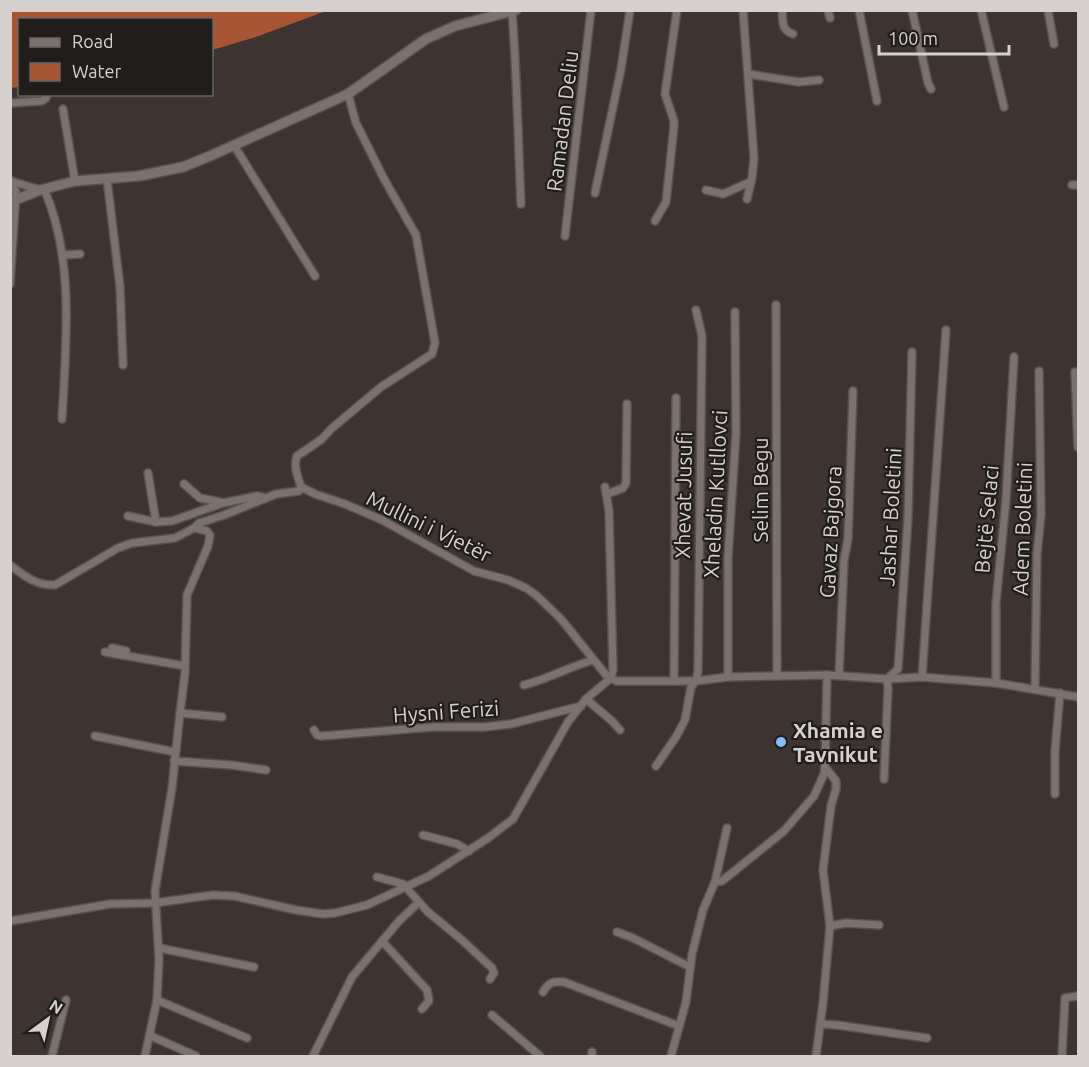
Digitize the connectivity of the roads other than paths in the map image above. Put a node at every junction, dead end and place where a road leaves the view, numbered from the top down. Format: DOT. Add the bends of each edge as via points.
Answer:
graph roads {
  1 [pos="591,10"];
  2 [pos="630,10"];
  3 [pos="677,10"];
  4 [pos="743,10"];
  5 [pos="783,10"];
  6 [pos="859,10"];
  7 [pos="912,10"];
  8 [pos="981,10"];
  9 [pos="1048,10"];
  10 [pos="514,11"];
  11 [pos="793,34"];
  12 [pos="1054,44"];
  13 [pos="748,74"];
  14 [pos="819,80"];
  15 [pos="931,89"];
  16 [pos="348,94"];
  17 [pos="47,96"];
  18 [pos="877,101"];
  19 [pos="10,103"];
  20 [pos="1004,107"];
  21 [pos="63,109"];
  22 [pos="235,147"];
  23 [pos="107,179"];
  24 [pos="10,180"];
  25 [pos="75,181"];
  26 [pos="750,182"];
  27 [pos="42,189"];
  28 [pos="706,190"];
  29 [pos="595,193"];
  30 [pos="747,199"];
  31 [pos="13,201"];
  32 [pos="521,204"];
  33 [pos="655,221"];
  34 [pos="565,236"];
  35 [pos="80,254"];
  36 [pos="62,255"];
  37 [pos="315,276"];
  38 [pos="10,284"];
  39 [pos="776,305"];
  40 [pos="696,310"];
  41 [pos="735,312"];
  42 [pos="946,330"];
  43 [pos="912,352"];
  44 [pos="1014,357"];
  45 [pos="123,364"];
  46 [pos="1039,371"];
  47 [pos="1075,372"];
  48 [pos="853,391"];
  49 [pos="676,398"];
  50 [pos="627,404"];
  51 [pos="62,419"];
  52 [pos="1078,447"];
  53 [pos="148,473"];
  54 [pos="184,483"];
  55 [pos="301,487"];
  56 [pos="266,498"];
  57 [pos="223,503"];
  58 [pos="128,516"];
  59 [pos="156,522"];
  60 [pos="194,528"];
  61 [pos="10,565"];
  62 [pos="108,650"];
  63 [pos="593,660"];
  64 [pos="185,663"];
  65 [pos="827,675"];
  66 [pos="839,675"];
  67 [pos="777,676"];
  68 [pos="728,677"];
  69 [pos="922,677"];
  70 [pos="611,678"];
  71 [pos="887,679"];
  72 [pos="674,681"];
  73 [pos="696,681"];
  74 [pos="996,683"];
  75 [pos="524,685"];
  76 [pos="1035,689"];
  77 [pos="1060,693"];
  78 [pos="1078,697"];
  79 [pos="586,699"];
  80 [pos="581,706"];
  81 [pos="180,713"];
  82 [pos="222,717"];
  83 [pos="314,730"];
  84 [pos="620,730"];
  85 [pos="95,736"];
  86 [pos="175,752"];
  87 [pos="174,761"];
  88 [pos="656,766"];
  89 [pos="825,767"];
  90 [pos="266,770"];
  91 [pos="884,780"];
  92 [pos="1055,794"];
  93 [pos="727,828"];
  94 [pos="423,835"];
  95 [pos="469,851"];
  96 [pos="377,877"];
  97 [pos="715,882"];
  98 [pos="406,888"];
  99 [pos="154,903"];
  100 [pos="418,903"];
  101 [pos="10,921"];
  102 [pos="879,925"];
  103 [pos="830,926"];
  104 [pos="617,932"];
  105 [pos="382,941"];
  106 [pos="159,948"];
  107 [pos="254,967"];
  108 [pos="690,967"];
  109 [pos="490,979"];
  110 [pos="543,992"];
  111 [pos="1078,996"];
  112 [pos="66,1000"];
  113 [pos="157,1000"];
  114 [pos="422,1009"];
  115 [pos="492,1015"];
  116 [pos="820,1024"];
  117 [pos="680,1026"];
  118 [pos="151,1036"];
  119 [pos="247,1038"];
  120 [pos="927,1038"];
  121 [pos="52,1056"];
  122 [pos="145,1056"];
  123 [pos="196,1056"];
  124 [pos="313,1056"];
  125 [pos="540,1056"];
  126 [pos="671,1056"];
  127 [pos="816,1056"];
  128 [pos="1062,1056"];
  1 -- 34 [label="street, Ramadan Deliu"];
  2 -- 29 [label="street"];
  3 -- 33 [label="street" via="665,94 674,126 666,202"];
  4 -- 13 [label="street"];
  5 -- 11 [label="street" via="783,27"];
  6 -- 18 [label="street"];
  7 -- 15 [label="street"];
  8 -- 20 [label="street"];
  9 -- 12 [label="street"];
  10 -- 16 [label="street" via="455,26 426,39"];
  10 -- 32 [label="street"];
  13 -- 14 [label="street" via="799,82"];
  13 -- 26 [label="street" via="754,158"];
  16 -- 22 [label="street"];
  16 -- 55 [label="street" via="356,123 416,235 435,349 427,359 381,387 297,456"];
  17 -- 19 [label="street" via="42,100"];
  21 -- 25 [label="street"];
  22 -- 23 [label="street" via="175,169"];
  22 -- 37 [label="street"];
  23 -- 25 [label="street"];
  23 -- 45 [label="street" via="120,287"];
  24 -- 27 [label="street"];
  24 -- 31 [label="street" via="16,189"];
  25 -- 27 [label="street"];
  26 -- 28 [label="street" via="723,194"];
  26 -- 30 [label="street"];
  27 -- 31 [label="street"];
  27 -- 36 [label="street" via="56,219"];
  31 -- 38 [label="street"];
  35 -- 36 [label="street"];
  36 -- 51 [label="street" via="66,349"];
  39 -- 67 [label="street, Selim Begu"];
  40 -- 73 [label="street, Xhevat Jusufi" via="702,336"];
  41 -- 68 [label="street, Xheladin Kutllovci" via="736,433 728,558"];
  42 -- 69 [label="street"];
  43 -- 71 [label="street, Jashar Boletini" via="908,518 898,669"];
  44 -- 74 [label="street, Bejtë Selaci" via="996,603"];
  46 -- 76 [label="street, Adem Boletini" via="1041,515"];
  47 -- 52 [label="street"];
  48 -- 66 [label="street, Gavaz Bajgora"];
  49 -- 72 [label="street"];
  50 -- 70 [label="street" via="626,483 623,488 606,490"];
  53 -- 59 [label="street"];
  54 -- 57 [label="street" via="200,498"];
  55 -- 56 [label="street" via="300,491"];
  55 -- 63 [label="street, Mullini i Vjetër" via="382,520 474,571 526,588 561,619"];
  56 -- 57 [label="street" via="257,496"];
  56 -- 60 [label="street"];
  57 -- 59 [label="street" via="180,519"];
  58 -- 59 [label="street"];
  60 -- 61 [label="street" via="175,538 118,548 55,585 35,582"];
  60 -- 64 [label="street" via="207,531 209,539 187,595"];
  62 -- 64 [label="street"];
  63 -- 70 [label="street, Mullini i Vjetër"];
  63 -- 75 [label="street"];
  64 -- 81 [label="street"];
  65 -- 66 [label="street"];
  65 -- 67 [label="street"];
  65 -- 89 [label="street"];
  66 -- 71 [label="street"];
  67 -- 68 [label="street"];
  68 -- 73 [label="street"];
  69 -- 71 [label="street"];
  69 -- 74 [label="street"];
  70 -- 72 [label="street" via="625,682"];
  70 -- 79 [label="street"];
  71 -- 91 [label="street"];
  72 -- 73 [label="street"];
  73 -- 88 [label="street, Xhevat Jusufi" via="691,687 685,720"];
  74 -- 76 [label="street"];
  76 -- 77 [label="street"];
  77 -- 78 [label="street"];
  77 -- 92 [label="street"];
  79 -- 80 [label="street"];
  79 -- 84 [label="street"];
  80 -- 83 [label="street, Hysni Ferizi" via="484,727 321,735"];
  80 -- 95 [label="street" via="513,819"];
  81 -- 82 [label="street"];
  81 -- 86 [label="street"];
  85 -- 86 [label="street"];
  86 -- 87 [label="street"];
  87 -- 90 [label="street"];
  87 -- 99 [label="street"];
  89 -- 97 [label="street" via="814,796 784,831 739,869"];
  89 -- 103 [label="street" via="836,781 823,870"];
  93 -- 97 [label="street"];
  94 -- 95 [label="street"];
  95 -- 98 [label="street"];
  96 -- 98 [label="street" via="400,882"];
  97 -- 108 [label="street" via="703,910"];
  98 -- 99 [label="street" via="367,905 322,914 227,895"];
  98 -- 100 [label="street"];
  99 -- 101 [label="street" via="111,904"];
  99 -- 106 [label="street"];
  100 -- 105 [label="street"];
  100 -- 109 [label="street" via="492,968 494,974"];
  102 -- 103 [label="street"];
  103 -- 116 [label="street"];
  104 -- 108 [label="street"];
  105 -- 114 [label="street" via="427,990 429,1001"];
  105 -- 124 [label="street" via="352,977"];
  106 -- 107 [label="street"];
  106 -- 113 [label="street"];
  108 -- 117 [label="street"];
  110 -- 117 [label="street" via="548,984 564,982"];
  111 -- 128 [label="street" via="1065,998"];
  112 -- 121 [label="street"];
  113 -- 118 [label="street"];
  113 -- 119 [label="street"];
  115 -- 125 [label="street"];
  116 -- 120 [label="street"];
  116 -- 127 [label="street"];
  117 -- 126 [label="street"];
  118 -- 122 [label="street"];
  118 -- 123 [label="street"];
}
